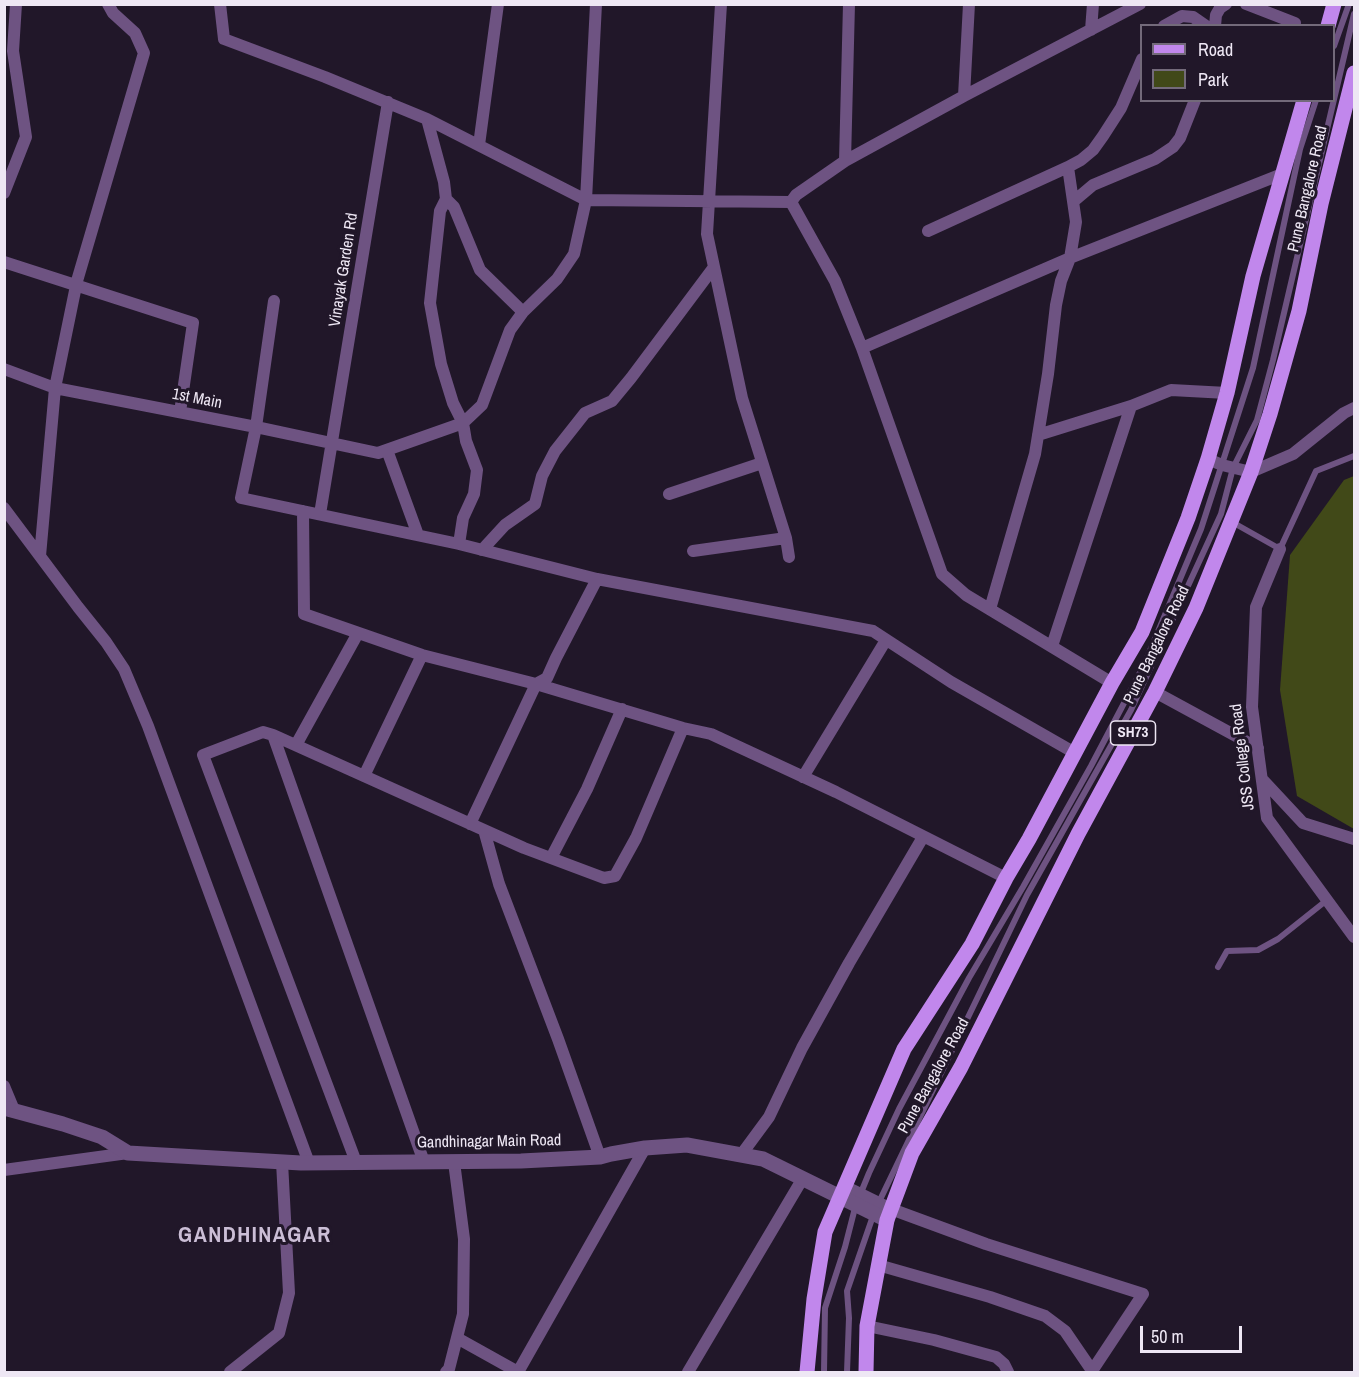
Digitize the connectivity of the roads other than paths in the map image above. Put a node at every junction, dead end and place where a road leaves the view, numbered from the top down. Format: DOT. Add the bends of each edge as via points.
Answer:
graph roads {
  1 [pos="16,4"];
  2 [pos="108,4"];
  3 [pos="220,4"];
  4 [pos="498,4"];
  5 [pos="596,4"];
  6 [pos="721,4"];
  7 [pos="849,4"];
  8 [pos="969,4"];
  9 [pos="1093,4"];
  10 [pos="1140,4"];
  11 [pos="1226,4"];
  12 [pos="1246,4"];
  13 [pos="1335,4"];
  14 [pos="1348,4"];
  15 [pos="1354,14"];
  16 [pos="1295,23"];
  17 [pos="1168,24"];
  18 [pos="1203,24"];
  19 [pos="1215,24"];
  20 [pos="1329,24"];
  21 [pos="1091,30"];
  22 [pos="1335,43"];
  23 [pos="1140,63"];
  24 [pos="1354,73"];
  25 [pos="964,96"];
  26 [pos="1335,96"];
  27 [pos="388,102"];
  28 [pos="1194,102"];
  29 [pos="1303,102"];
  30 [pos="1315,102"];
  31 [pos="1334,102"];
  32 [pos="427,119"];
  33 [pos="479,145"];
  34 [pos="845,162"];
  35 [pos="1068,167"];
  36 [pos="1282,174"];
  37 [pos="4,193"];
  38 [pos="447,199"];
  39 [pos="586,200"];
  40 [pos="709,201"];
  41 [pos="1074,201"];
  42 [pos="791,202"];
  43 [pos="928,231"];
  44 [pos="1070,258"];
  45 [pos="4,262"];
  46 [pos="714,267"];
  47 [pos="76,285"];
  48 [pos="274,301"];
  49 [pos="523,312"];
  50 [pos="862,348"];
  51 [pos="4,369"];
  52 [pos="55,388"];
  53 [pos="1227,393"];
  54 [pos="1131,406"];
  55 [pos="1354,408"];
  56 [pos="180,412"];
  57 [pos="463,423"];
  58 [pos="256,427"];
  59 [pos="1038,435"];
  60 [pos="333,443"];
  61 [pos="387,450"];
  62 [pos="1354,456"];
  63 [pos="762,463"];
  64 [pos="1221,464"];
  65 [pos="1251,472"];
  66 [pos="669,494"];
  67 [pos="4,508"];
  68 [pos="303,511"];
  69 [pos="320,514"];
  70 [pos="1232,522"];
  71 [pos="418,535"];
  72 [pos="786,538"];
  73 [pos="459,544"];
  74 [pos="1280,549"];
  75 [pos="482,550"];
  76 [pos="693,551"];
  77 [pos="40,556"];
  78 [pos="789,557"];
  79 [pos="597,579"];
  80 [pos="990,609"];
  81 [pos="358,633"];
  82 [pos="886,640"];
  83 [pos="1052,646"];
  84 [pos="422,655"];
  85 [pos="1112,683"];
  86 [pos="536,684"];
  87 [pos="1155,692"];
  88 [pos="622,709"];
  89 [pos="683,728"];
  90 [pos="273,735"];
  91 [pos="296,745"];
  92 [pos="1258,747"];
  93 [pos="1075,753"];
  94 [pos="364,776"];
  95 [pos="803,777"];
  96 [pos="1262,779"];
  97 [pos="470,824"];
  98 [pos="484,830"];
  99 [pos="923,837"];
  100 [pos="1354,839"];
  101 [pos="551,858"];
  102 [pos="1006,878"];
  103 [pos="1327,899"];
  104 [pos="1354,937"];
  105 [pos="1218,966"];
  106 [pos="4,1086"];
  107 [pos="9,1109"];
  108 [pos="645,1148"];
  109 [pos="128,1153"];
  110 [pos="741,1155"];
  111 [pos="600,1157"];
  112 [pos="282,1162"];
  113 [pos="309,1162"];
  114 [pos="356,1162"];
  115 [pos="424,1162"];
  116 [pos="454,1162"];
  117 [pos="4,1170"];
  118 [pos="803,1178"];
  119 [pos="842,1191"];
  120 [pos="858,1199"];
  121 [pos="883,1211"];
  122 [pos="878,1265"];
  123 [pos="867,1326"];
  124 [pos="457,1338"];
  125 [pos="230,1372"];
  126 [pos="446,1372"];
  127 [pos="518,1372"];
  128 [pos="688,1372"];
  129 [pos="807,1372"];
  130 [pos="824,1372"];
  131 [pos="847,1372"];
  132 [pos="866,1372"];
  133 [pos="1008,1372"];
  134 [pos="1092,1372"];
  1 -- 37 [label="street" via="13,51 26,137"];
  2 -- 47 [label="street" via="135,33 144,52"];
  3 -- 27 [label="street" via="225,39"];
  4 -- 33 [label="street"];
  5 -- 39 [label="street"];
  6 -- 40 [label="street"];
  7 -- 34 [label="street"];
  8 -- 25 [label="street"];
  9 -- 21 [label="street"];
  10 -- 21 [label="street"];
  11 -- 19 [label="street" via="1216,15"];
  12 -- 16 [label="street"];
  13 -- 20 [label="main road"];
  14 -- 22 [label="lane"];
  15 -- 26 [label="lane"];
  17 -- 18 [label="street" via="1182,16"];
  21 -- 25 [label="street"];
  23 -- 35 [label="street" via="1103,136 1093,150"];
  24 -- 65 [label="main road, Pune Bangalore Road / SH73" via="1299,311"];
  25 -- 34 [label="street"];
  27 -- 32 [label="street"];
  27 -- 60 [label="street, Vinayak Garden Rd"];
  28 -- 41 [label="street" via="1173,147 1155,159 1093,185"];
  29 -- 36 [label="main road, Pune Bangalore Road / SH73"];
  30 -- 64 [label="lane" via="1300,148 1254,368"];
  31 -- 64 [label="lane" via="1257,420"];
  32 -- 33 [label="street"];
  32 -- 38 [label="street"];
  33 -- 39 [label="street"];
  34 -- 42 [label="street"];
  35 -- 41 [label="street"];
  35 -- 43 [label="street"];
  36 -- 44 [label="street"];
  36 -- 53 [label="main road, Pune Bangalore Road / SH73" via="1253,276"];
  38 -- 49 [label="street" via="480,270"];
  38 -- 57 [label="street" via="440,212 430,303 441,364"];
  39 -- 40 [label="street"];
  39 -- 49 [label="street" via="574,254 557,279"];
  40 -- 42 [label="street"];
  40 -- 46 [label="street" via="707,234"];
  41 -- 44 [label="street" via="1076,222"];
  42 -- 50 [label="street" via="835,281"];
  44 -- 50 [label="street"];
  44 -- 59 [label="street" via="1060,281"];
  45 -- 47 [label="street"];
  46 -- 63 [label="street" via="742,398"];
  46 -- 75 [label="street" via="612,401 585,413 555,451 542,476 535,504 505,525"];
  47 -- 52 [label="street"];
  47 -- 56 [label="street" via="193,323"];
  48 -- 58 [label="street"];
  49 -- 57 [label="street" via="510,330 482,405"];
  50 -- 80 [label="street" via="942,574"];
  51 -- 52 [label="street, 1st Main"];
  52 -- 56 [label="street, 1st Main"];
  52 -- 77 [label="street"];
  53 -- 54 [label="street" via="1171,390"];
  53 -- 64 [label="main road, Pune Bangalore Road / SH73"];
  54 -- 59 [label="street"];
  54 -- 83 [label="street"];
  55 -- 65 [label="street" via="1293,454"];
  56 -- 58 [label="street, 1st Main"];
  57 -- 61 [label="street"];
  57 -- 73 [label="street" via="477,470"];
  58 -- 60 [label="street, 1st Main"];
  58 -- 68 [label="street" via="241,498"];
  59 -- 80 [label="street"];
  60 -- 61 [label="street, 1st Main" via="378,453"];
  60 -- 69 [label="street, Vinayak Garden Rd"];
  61 -- 71 [label="street"];
  62 -- 74 [label="lane" via="1316,471"];
  63 -- 66 [label="street"];
  63 -- 72 [label="street"];
  64 -- 65 [label="street"];
  64 -- 85 [label="main road, Pune Bangalore Road / SH73" via="1188,518 1142,632"];
  64 -- 120 [label="lane" via="1201,529 1144,665 969,978 899,1109"];
  64 -- 121 [label="lane" via="1221,514 1131,710 1027,895"];
  65 -- 70 [label="main road, Pune Bangalore Road / SH73"];
  67 -- 77 [label="street"];
  68 -- 69 [label="street"];
  68 -- 81 [label="street" via="304,614"];
  69 -- 71 [label="street"];
  70 -- 74 [label="lane"];
  70 -- 87 [label="main road, Pune Bangalore Road / SH73"];
  71 -- 73 [label="street"];
  72 -- 76 [label="street"];
  72 -- 78 [label="street"];
  73 -- 75 [label="street"];
  74 -- 92 [label="street, JSS College Road" via="1256,607 1252,707"];
  75 -- 79 [label="street"];
  77 -- 113 [label="street" via="124,669"];
  79 -- 82 [label="street" via="873,632"];
  79 -- 86 [label="street" via="547,678"];
  80 -- 83 [label="street"];
  81 -- 84 [label="street"];
  81 -- 91 [label="street"];
  82 -- 93 [label="street"];
  82 -- 95 [label="street"];
  83 -- 85 [label="street"];
  84 -- 86 [label="street"];
  84 -- 94 [label="street"];
  85 -- 93 [label="main road, Pune Bangalore Road / SH73"];
  86 -- 88 [label="street"];
  86 -- 97 [label="street"];
  87 -- 92 [label="street"];
  87 -- 121 [label="main road, Pune Bangalore Road / SH73"];
  88 -- 89 [label="street"];
  88 -- 101 [label="street"];
  89 -- 95 [label="street" via="711,734"];
  89 -- 101 [label="street" via="636,838 615,876 604,878"];
  90 -- 91 [label="street"];
  90 -- 114 [label="street" via="263,732 203,755"];
  90 -- 115 [label="street"];
  91 -- 94 [label="street"];
  92 -- 96 [label="street, JSS College Road"];
  93 -- 102 [label="main road, Pune Bangalore Road / SH73"];
  94 -- 97 [label="street"];
  95 -- 99 [label="street"];
  96 -- 100 [label="street" via="1303,823"];
  96 -- 103 [label="street, JSS College Road" via="1267,818"];
  97 -- 98 [label="street"];
  98 -- 101 [label="street"];
  98 -- 111 [label="street" via="499,884"];
  99 -- 102 [label="street"];
  99 -- 110 [label="street" via="807,1038 769,1117"];
  102 -- 119 [label="main road, Pune Bangalore Road / SH73" via="972,944 904,1049"];
  103 -- 104 [label="street, JSS College Road"];
  103 -- 105 [label="lane" via="1278,939 1258,950 1227,951"];
  106 -- 107 [label="street"];
  107 -- 109 [label="street" via="102,1137"];
  108 -- 110 [label="street, Gandhinagar Main Road" via="687,1145"];
  108 -- 111 [label="street, Gandhinagar Main Road"];
  108 -- 127 [label="street"];
  109 -- 112 [label="street, Gandhinagar Main Road"];
  109 -- 117 [label="street"];
  110 -- 118 [label="street, Gandhinagar Main Road" via="762,1159"];
  111 -- 116 [label="street, Gandhinagar Main Road"];
  112 -- 113 [label="street, Gandhinagar Main Road"];
  112 -- 125 [label="street" via="290,1293 279,1333"];
  113 -- 114 [label="street, Gandhinagar Main Road"];
  114 -- 115 [label="street, Gandhinagar Main Road"];
  115 -- 116 [label="street, Gandhinagar Main Road"];
  116 -- 124 [label="street" via="464,1239 463,1314"];
  118 -- 119 [label="street, Gandhinagar Main Road"];
  118 -- 128 [label="street"];
  119 -- 120 [label="street, Gandhinagar Main Road"];
  119 -- 129 [label="main road, Pune Bangalore Road / SH73" via="825,1232"];
  120 -- 121 [label="street, Gandhinagar Main Road"];
  120 -- 130 [label="lane" via="825,1308"];
  121 -- 122 [label="main road, Pune Bangalore Road / SH73"];
  121 -- 131 [label="lane" via="847,1291"];
  121 -- 134 [label="street" via="1143,1294"];
  122 -- 123 [label="main road, Pune Bangalore Road / SH73"];
  122 -- 134 [label="street" via="1045,1316 1065,1331"];
  123 -- 132 [label="main road, Pune Bangalore Road / SH73"];
  123 -- 133 [label="street" via="996,1357"];
  124 -- 126 [label="street"];
  124 -- 127 [label="street"];
}
